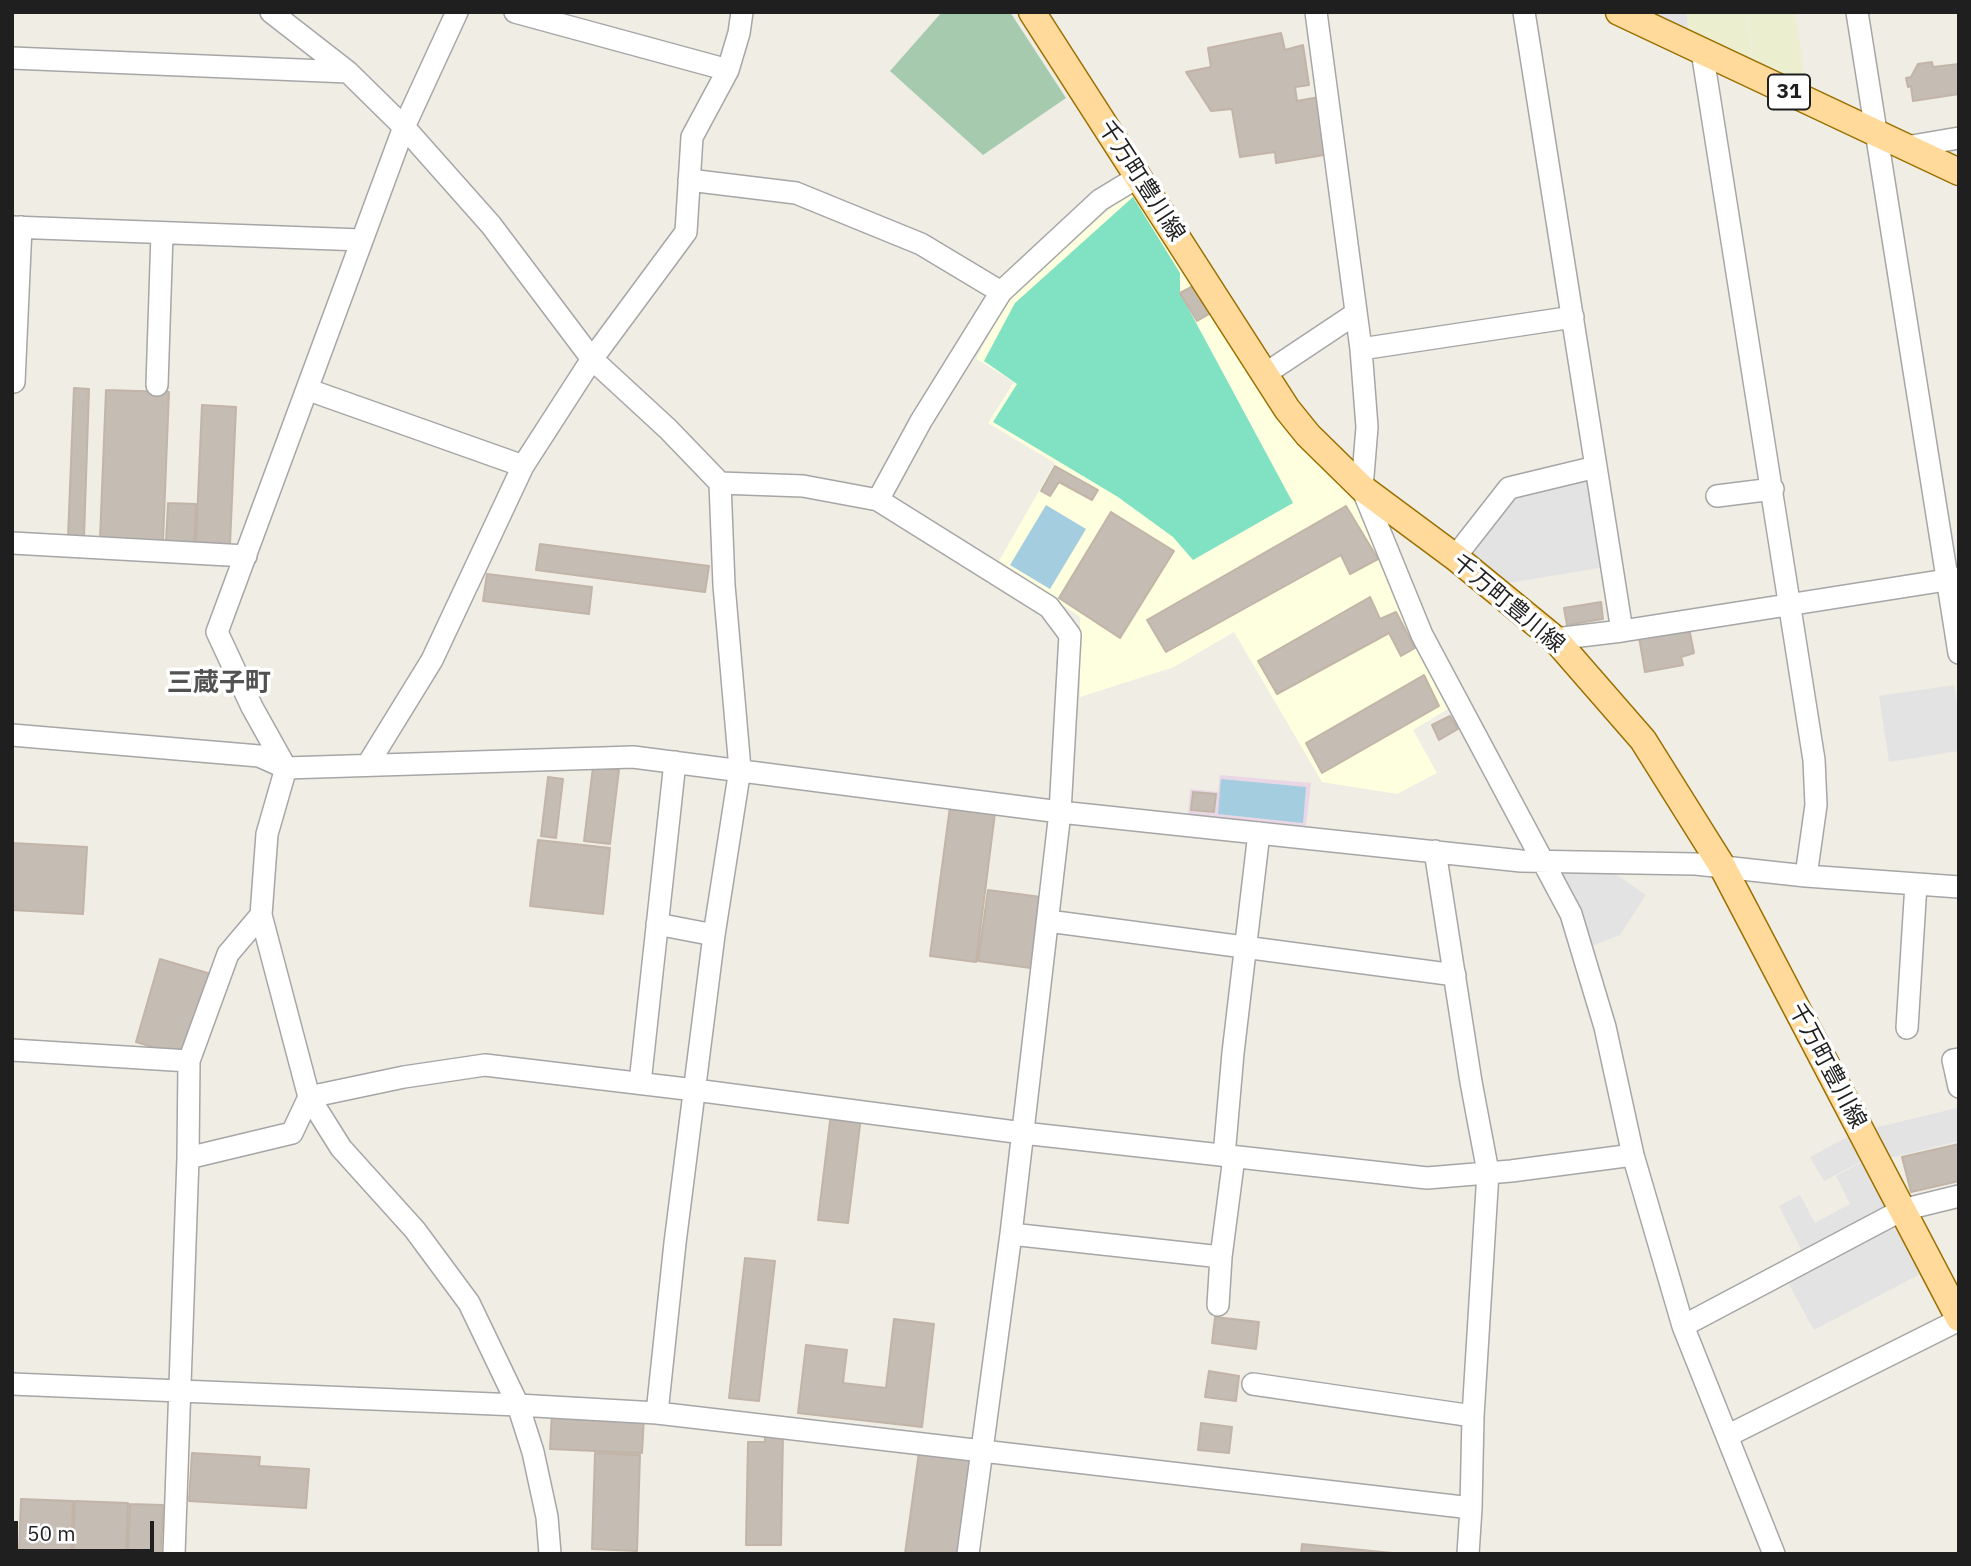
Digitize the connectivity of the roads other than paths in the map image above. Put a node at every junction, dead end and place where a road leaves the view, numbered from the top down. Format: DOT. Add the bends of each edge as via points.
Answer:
graph roads {
  1 [pos="271,12"];
  2 [pos="457,12"];
  3 [pos="516,12"];
  4 [pos="742,12"];
  5 [pos="1032,12"];
  6 [pos="1316,12"];
  7 [pos="1524,12"];
  8 [pos="1619,12"];
  9 [pos="1857,12"];
  10 [pos="1702,51"];
  11 [pos="12,58"];
  12 [pos="728,70"];
  13 [pos="348,72"];
  14 [pos="404,127"];
  15 [pos="1874,132"];
  16 [pos="1959,138"];
  17 [pos="1906,147"];
  18 [pos="1959,172"];
  19 [pos="1138,177"];
  20 [pos="689,180"];
  21 [pos="17,227"];
  22 [pos="162,234"];
  23 [pos="362,240"];
  24 [pos="1001,292"];
  25 [pos="1356,314"];
  26 [pos="1573,317"];
  27 [pos="1362,349"];
  28 [pos="592,359"];
  29 [pos="1265,374"];
  30 [pos="14,382"];
  31 [pos="157,385"];
  32 [pos="309,390"];
  33 [pos="523,466"];
  34 [pos="1597,467"];
  35 [pos="720,483"];
  36 [pos="1362,488"];
  37 [pos="1773,489"];
  38 [pos="1717,496"];
  39 [pos="878,500"];
  40 [pos="12,544"];
  41 [pos="246,555"];
  42 [pos="1455,557"];
  43 [pos="1954,578"];
  44 [pos="1790,603"];
  45 [pos="1622,631"];
  46 [pos="1555,639"];
  47 [pos="1959,653"];
  48 [pos="12,735"];
  49 [pos="675,762"];
  50 [pos="368,764"];
  51 [pos="286,768"];
  52 [pos="740,769"];
  53 [pos="1060,812"];
  54 [pos="1259,833"];
  55 [pos="1435,852"];
  56 [pos="1544,861"];
  57 [pos="1722,866"];
  58 [pos="1806,876"];
  59 [pos="1916,884"];
  60 [pos="1959,887"];
  61 [pos="261,915"];
  62 [pos="1048,921"];
  63 [pos="657,924"];
  64 [pos="714,935"];
  65 [pos="1246,947"];
  66 [pos="1455,975"];
  67 [pos="1908,1028"];
  68 [pos="12,1049"];
  69 [pos="1959,1059"];
  70 [pos="188,1061"];
  71 [pos="640,1083"];
  72 [pos="1959,1087"];
  73 [pos="695,1090"];
  74 [pos="309,1097"];
  75 [pos="1023,1133"];
  76 [pos="1633,1155"];
  77 [pos="1229,1157"];
  78 [pos="188,1158"];
  79 [pos="1488,1172"];
  80 [pos="1959,1196"];
  81 [pos="1902,1210"];
  82 [pos="1011,1234"];
  83 [pos="1221,1257"];
  84 [pos="1218,1305"];
  85 [pos="1959,1319"];
  86 [pos="1684,1326"];
  87 [pos="12,1384"];
  88 [pos="1254,1384"];
  89 [pos="180,1392"];
  90 [pos="518,1405"];
  91 [pos="657,1413"];
  92 [pos="1473,1416"];
  93 [pos="1727,1436"];
  94 [pos="983,1451"];
  95 [pos="1471,1508"];
  96 [pos="174,1554"];
  97 [pos="550,1554"];
  98 [pos="968,1554"];
  99 [pos="1468,1554"];
  100 [pos="1774,1554"];
  1 -- 13 [label="street"];
  2 -- 14 [label="street"];
  3 -- 12 [label="street"];
  4 -- 12 [label="street"];
  5 -- 19 [label="main road, 千万町豊川線"];
  6 -- 25 [label="street"];
  7 -- 26 [label="street"];
  8 -- 10 [label="main road, 31"];
  9 -- 15 [label="street"];
  10 -- 15 [label="main road, 31"];
  10 -- 37 [label="street"];
  11 -- 13 [label="street"];
  12 -- 20 [label="street" via="692,136"];
  13 -- 14 [label="street"];
  14 -- 23 [label="street"];
  14 -- 28 [label="street" via="491,225"];
  15 -- 17 [label="main road, 31"];
  15 -- 43 [label="street"];
  16 -- 17 [label="street"];
  17 -- 18 [label="main road, 31"];
  19 -- 24 [label="street" via="1100,200"];
  19 -- 29 [label="main road, 千万町豊川線"];
  20 -- 24 [label="street" via="796,193 921,244"];
  20 -- 28 [label="street" via="686,232"];
  21 -- 22 [label="street"];
  21 -- 30 [label="street"];
  22 -- 23 [label="street"];
  22 -- 31 [label="street"];
  23 -- 32 [label="street"];
  24 -- 39 [label="street"];
  25 -- 27 [label="street"];
  25 -- 29 [label="street"];
  26 -- 27 [label="street"];
  26 -- 34 [label="street"];
  27 -- 36 [label="street" via="1367,427"];
  28 -- 33 [label="street"];
  28 -- 35 [label="street"];
  29 -- 36 [label="main road, 千万町豊川線" via="1308,435"];
  32 -- 33 [label="street"];
  32 -- 41 [label="street"];
  33 -- 50 [label="street" via="432,660"];
  34 -- 42 [label="street" via="1509,488"];
  34 -- 45 [label="street"];
  35 -- 39 [label="street" via="803,486"];
  35 -- 52 [label="street"];
  36 -- 42 [label="main road, 千万町豊川線"];
  36 -- 56 [label="street" via="1422,635"];
  37 -- 38 [label="street"];
  37 -- 44 [label="street"];
  39 -- 53 [label="street" via="1049,607 1070,635"];
  40 -- 41 [label="street"];
  41 -- 51 [label="street" via="218,632"];
  42 -- 46 [label="main road, 千万町豊川線"];
  43 -- 44 [label="street"];
  43 -- 47 [label="street"];
  44 -- 45 [label="street"];
  44 -- 58 [label="street" via="1814,761 1816,805"];
  45 -- 46 [label="street"];
  46 -- 57 [label="main road, 千万町豊川線" via="1643,740"];
  48 -- 51 [label="street" via="258,756"];
  49 -- 50 [label="street" via="633,757"];
  49 -- 52 [label="street"];
  49 -- 63 [label="street"];
  50 -- 51 [label="street"];
  51 -- 61 [label="street" via="267,834"];
  52 -- 53 [label="street"];
  52 -- 64 [label="street"];
  53 -- 54 [label="street"];
  53 -- 62 [label="street"];
  54 -- 55 [label="street"];
  54 -- 65 [label="street"];
  55 -- 56 [label="street"];
  55 -- 66 [label="street"];
  56 -- 57 [label="street"];
  56 -- 76 [label="street" via="1575,927 1605,1027"];
  57 -- 58 [label="street"];
  57 -- 81 [label="main road, 千万町豊川線"];
  58 -- 59 [label="street"];
  59 -- 60 [label="street"];
  59 -- 67 [label="street"];
  61 -- 70 [label="street" via="228,954"];
  61 -- 74 [label="street"];
  62 -- 65 [label="street"];
  62 -- 75 [label="street"];
  63 -- 64 [label="street"];
  63 -- 71 [label="street"];
  64 -- 73 [label="street"];
  65 -- 66 [label="street"];
  65 -- 77 [label="street"];
  66 -- 79 [label="street"];
  68 -- 70 [label="street"];
  69 -- 72 [label="street" via="1954,1060"];
  70 -- 78 [label="street"];
  71 -- 73 [label="street"];
  71 -- 74 [label="street" via="485,1065"];
  73 -- 75 [label="street"];
  73 -- 91 [label="street"];
  74 -- 78 [label="street" via="292,1133"];
  74 -- 90 [label="street" via="341,1148 415,1230 469,1303"];
  75 -- 77 [label="street"];
  75 -- 82 [label="street"];
  76 -- 79 [label="street"];
  76 -- 86 [label="street"];
  77 -- 79 [label="street" via="1427,1178"];
  77 -- 83 [label="street"];
  78 -- 89 [label="street"];
  79 -- 92 [label="street"];
  80 -- 81 [label="street"];
  81 -- 85 [label="main road, 千万町豊川線"];
  81 -- 86 [label="street"];
  82 -- 83 [label="street"];
  82 -- 94 [label="street"];
  83 -- 84 [label="street"];
  85 -- 93 [label="street"];
  86 -- 93 [label="street"];
  87 -- 89 [label="street"];
  88 -- 92 [label="street"];
  89 -- 90 [label="street"];
  89 -- 96 [label="street"];
  90 -- 91 [label="street"];
  90 -- 97 [label="street" via="547,1517"];
  91 -- 94 [label="street"];
  92 -- 95 [label="street"];
  93 -- 100 [label="street"];
  94 -- 95 [label="street"];
  94 -- 98 [label="street"];
  95 -- 99 [label="street"];
}
